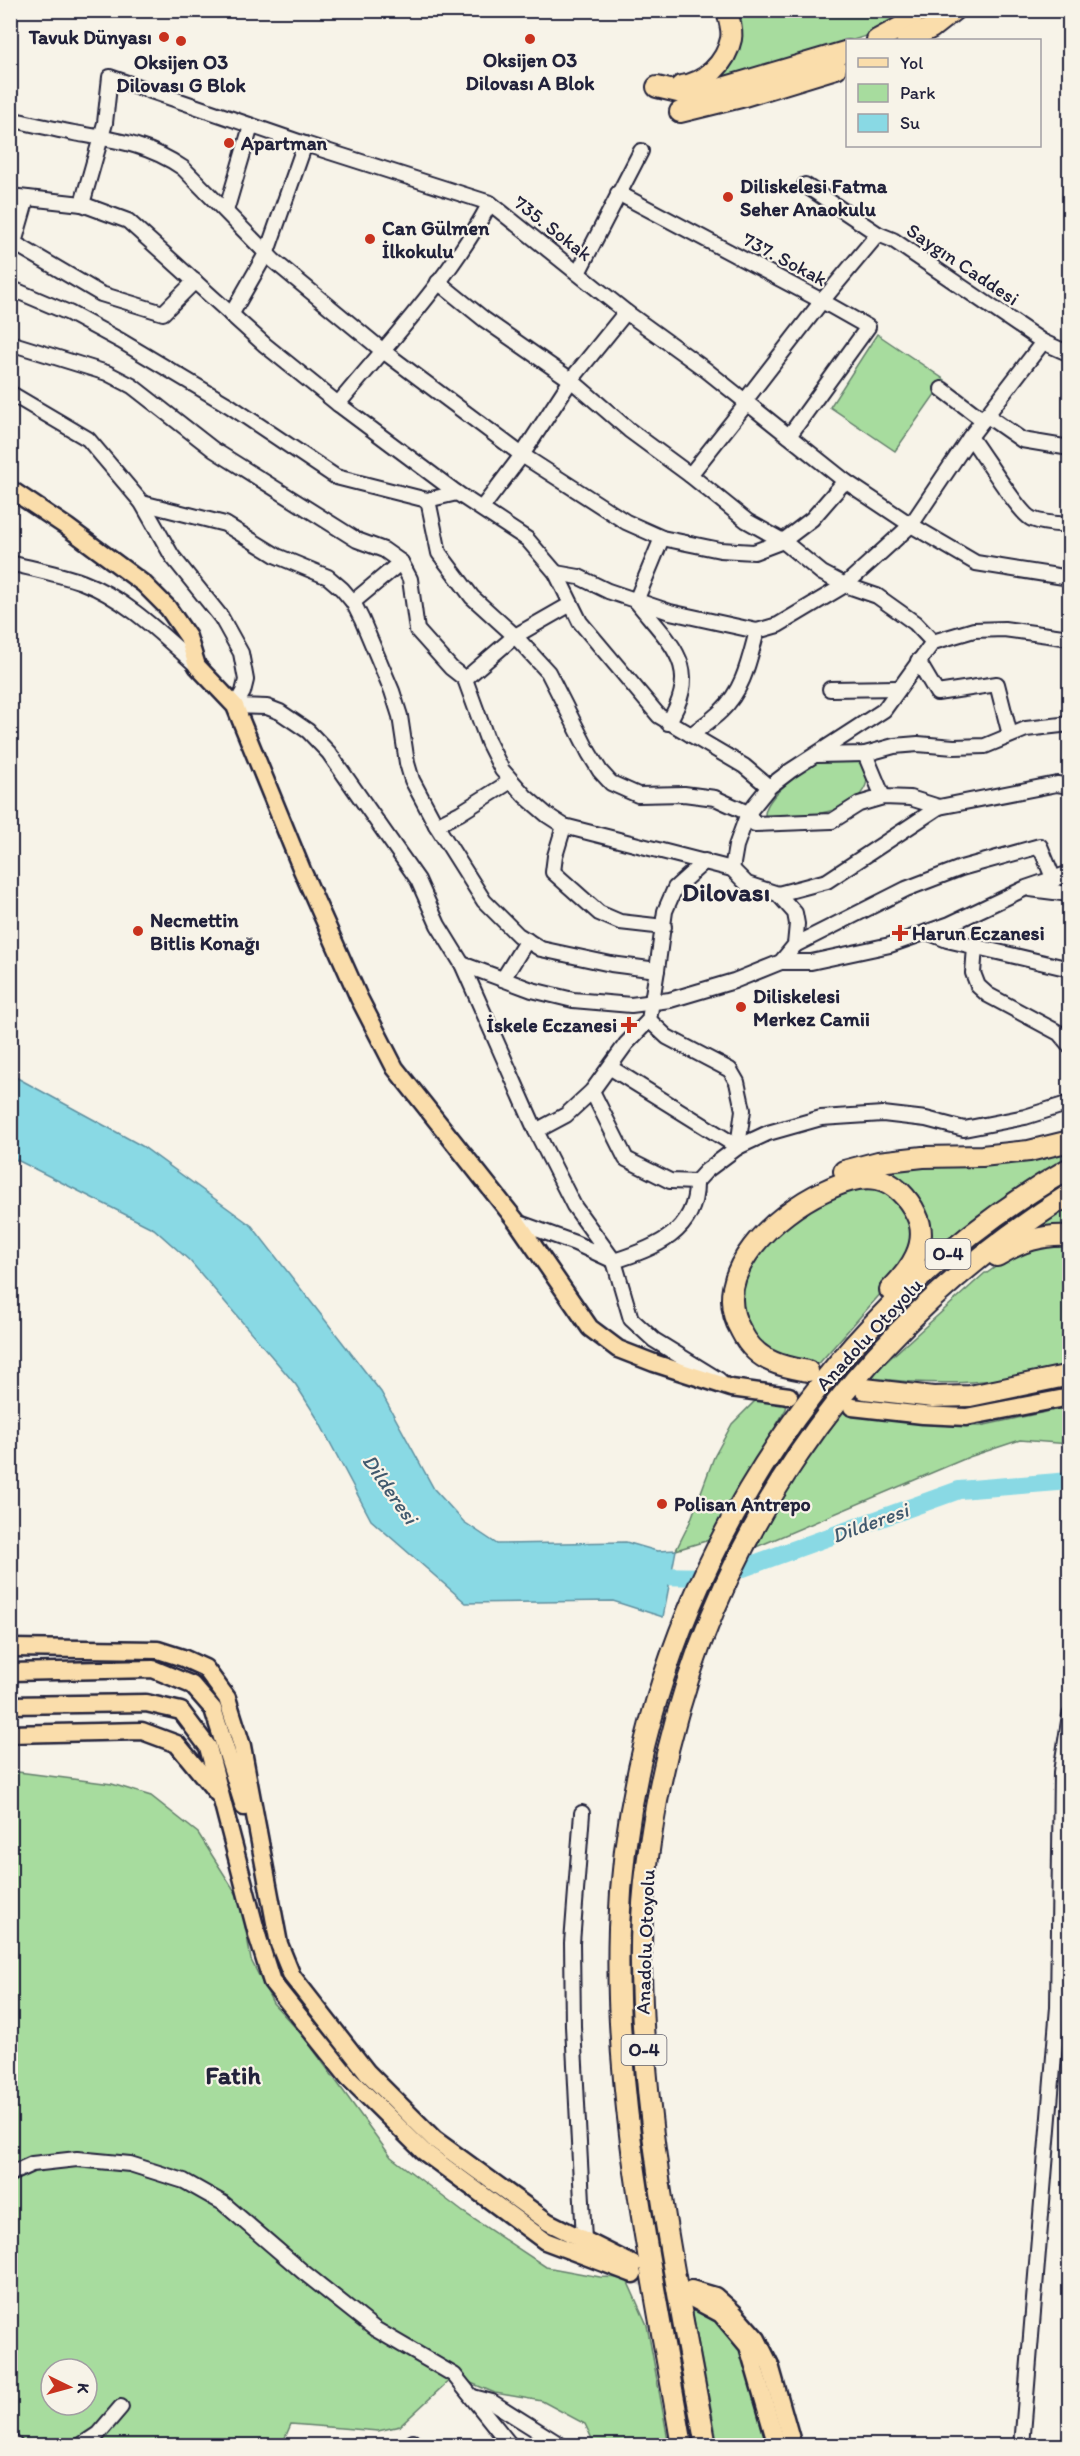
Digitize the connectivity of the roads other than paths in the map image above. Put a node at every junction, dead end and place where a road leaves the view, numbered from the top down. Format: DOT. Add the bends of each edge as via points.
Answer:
graph roads {
  1 [pos="727,10"];
  2 [pos="919,10"];
  3 [pos="936,10"];
  4 [pos="954,10"];
  5 [pos="879,39"];
  6 [pos="909,39"];
  7 [pos="910,39"];
  8 [pos="846,52"];
  9 [pos="846,65"];
  10 [pos="680,112"];
  11 [pos="10,119"];
  12 [pos="251,126"];
  13 [pos="100,137"];
  14 [pos="305,144"];
  15 [pos="642,151"];
  16 [pos="805,185"];
  17 [pos="618,193"];
  18 [pos="10,196"];
  19 [pos="27,198"];
  20 [pos="490,203"];
  21 [pos="82,204"];
  22 [pos="226,211"];
  23 [pos="878,234"];
  24 [pos="267,252"];
  25 [pos="578,273"];
  26 [pos="195,281"];
  27 [pos="438,282"];
  28 [pos="10,288"];
  29 [pos="822,301"];
  30 [pos="626,312"];
  31 [pos="231,315"];
  32 [pos="1043,342"];
  33 [pos="10,344"];
  34 [pos="383,351"];
  35 [pos="1070,354"];
  36 [pos="571,380"];
  37 [pos="942,388"];
  38 [pos="10,393"];
  39 [pos="746,402"];
  40 [pos="338,404"];
  41 [pos="984,417"];
  42 [pos="789,436"];
  43 [pos="970,437"];
  44 [pos="1070,448"];
  45 [pos="522,455"];
  46 [pos="690,475"];
  47 [pos="845,481"];
  48 [pos="10,489"];
  49 [pos="457,493"];
  50 [pos="428,500"];
  51 [pos="142,503"];
  52 [pos="482,508"];
  53 [pos="911,525"];
  54 [pos="1070,525"];
  55 [pos="662,538"];
  56 [pos="783,541"];
  57 [pos="401,562"];
  58 [pos="10,563"];
  59 [pos="556,573"];
  60 [pos="1070,578"];
  61 [pos="845,585"];
  62 [pos="636,601"];
  63 [pos="353,602"];
  64 [pos="571,604"];
  65 [pos="757,631"];
  66 [pos="515,636"];
  67 [pos="1070,638"];
  68 [pos="933,642"];
  69 [pos="918,661"];
  70 [pos="197,666"];
  71 [pos="465,679"];
  72 [pos="899,688"];
  73 [pos="830,689"];
  74 [pos="235,706"];
  75 [pos="668,723"];
  76 [pos="1070,724"];
  77 [pos="691,735"];
  78 [pos="1010,735"];
  79 [pos="865,754"];
  80 [pos="817,755"];
  81 [pos="511,781"];
  82 [pos="1070,786"];
  83 [pos="769,787"];
  84 [pos="883,797"];
  85 [pos="939,807"];
  86 [pos="748,813"];
  87 [pos="436,825"];
  88 [pos="564,826"];
  89 [pos="705,861"];
  90 [pos="732,869"];
  91 [pos="1070,873"];
  92 [pos="1054,880"];
  93 [pos="1026,888"];
  94 [pos="778,894"];
  95 [pos="1070,894"];
  96 [pos="664,927"];
  97 [pos="927,932"];
  98 [pos="527,940"];
  99 [pos="795,945"];
  100 [pos="975,947"];
  101 [pos="781,962"];
  102 [pos="462,964"];
  103 [pos="1070,969"];
  104 [pos="657,970"];
  105 [pos="503,979"];
  106 [pos="652,1003"];
  107 [pos="649,1020"];
  108 [pos="1070,1046"];
  109 [pos="611,1068"];
  110 [pos="592,1090"];
  111 [pos="1070,1102"];
  112 [pos="536,1131"];
  113 [pos="1070,1141"];
  114 [pos="738,1147"];
  115 [pos="1070,1168"];
  116 [pos="696,1182"];
  117 [pos="1070,1194"];
  118 [pos="517,1222"];
  119 [pos="1070,1236"];
  120 [pos="614,1261"];
  121 [pos="841,1358"];
  122 [pos="1070,1368"];
  123 [pos="1070,1376"];
  124 [pos="866,1380"];
  125 [pos="731,1388"];
  126 [pos="789,1396"];
  127 [pos="1070,1397"];
  128 [pos="852,1407"];
  129 [pos="10,1648"];
  130 [pos="10,1672"];
  131 [pos="10,1705"];
  132 [pos="1070,1715"];
  133 [pos="10,1734"];
  134 [pos="220,1797"];
  135 [pos="582,1813"];
  136 [pos="267,1876"];
  137 [pos="10,2174"];
  138 [pos="584,2240"];
  139 [pos="473,2397"];
  140 [pos="121,2407"];
  141 [pos="10,2440"];
  142 [pos="16,2445"];
  143 [pos="80,2445"];
  144 [pos="511,2445"];
  145 [pos="562,2445"];
  146 [pos="682,2445"];
  147 [pos="706,2445"];
  148 [pos="777,2445"];
  149 [pos="793,2445"];
  150 [pos="1022,2445"];
  1 -- 8 [label="highway" via="731,39 714,70 691,86 657,87 682,93 719,89"];
  2 -- 5 [label="highway" via="901,27"];
  3 -- 6 [label="highway"];
  4 -- 7 [label="highway"];
  9 -- 10 [label="highway" via="741,98"];
  11 -- 13 [label="street"];
  12 -- 13 [label="street, 735. Sokak" via="110,77"];
  12 -- 14 [label="street, 735. Sokak"];
  12 -- 22 [label="street"];
  13 -- 21 [label="street"];
  13 -- 22 [label="street" via="127,142 171,159"];
  14 -- 20 [label="street, 735. Sokak"];
  14 -- 24 [label="street"];
  15 -- 17 [label="street"];
  16 -- 23 [label="street, Saygın Caddesi"];
  17 -- 25 [label="street"];
  17 -- 29 [label="street, 737. Sokak"];
  18 -- 19 [label="street"];
  19 -- 21 [label="street"];
  19 -- 26 [label="street" via="14,243 101,294 163,313"];
  20 -- 25 [label="street, 735. Sokak"];
  20 -- 27 [label="street"];
  21 -- 26 [label="street" via="128,221"];
  22 -- 24 [label="street"];
  23 -- 29 [label="street"];
  23 -- 32 [label="street, Saygın Caddesi" via="893,240"];
  24 -- 31 [label="street"];
  24 -- 34 [label="street"];
  25 -- 30 [label="street, 735. Sokak"];
  26 -- 31 [label="street"];
  27 -- 34 [label="street"];
  27 -- 36 [label="street"];
  28 -- 50 [label="street" via="121,341 230,406 336,477"];
  29 -- 39 [label="street"];
  29 -- 42 [label="street, 737. Sokak" via="868,327"];
  30 -- 36 [label="street"];
  30 -- 39 [label="street, 735. Sokak"];
  31 -- 40 [label="street"];
  32 -- 35 [label="street, Saygın Caddesi"];
  32 -- 41 [label="street"];
  33 -- 57 [label="street" via="107,373 214,450 357,540 384,550"];
  34 -- 40 [label="street"];
  34 -- 45 [label="street"];
  36 -- 45 [label="street"];
  36 -- 46 [label="street"];
  37 -- 41 [label="street"];
  38 -- 51 [label="street" via="88,439"];
  39 -- 42 [label="street, 735. Sokak"];
  39 -- 46 [label="street"];
  40 -- 49 [label="street"];
  41 -- 43 [label="street"];
  41 -- 44 [label="street" via="1022,440"];
  42 -- 47 [label="street, 735. Sokak"];
  43 -- 53 [label="street"];
  43 -- 54 [label="street" via="1030,519"];
  45 -- 52 [label="street"];
  45 -- 55 [label="street" via="626,522"];
  46 -- 56 [label="street" via="747,521"];
  47 -- 53 [label="street, 735. Sokak"];
  47 -- 56 [label="street" via="812,519"];
  48 -- 70 [label="main road" via="144,584 168,608 188,638"];
  49 -- 50 [label="street"];
  49 -- 52 [label="street"];
  50 -- 66 [label="street" via="439,553 472,597"];
  51 -- 63 [label="street" via="225,524 277,556 328,577"];
  51 -- 74 [label="street" via="172,556 221,617 241,653 246,680"];
  52 -- 59 [label="street" via="527,540"];
  53 -- 60 [label="street, 735. Sokak" via="976,562"];
  53 -- 61 [label="street"];
  55 -- 56 [label="street" via="720,550 754,552"];
  55 -- 62 [label="street"];
  56 -- 61 [label="street" via="822,573"];
  57 -- 63 [label="street"];
  57 -- 71 [label="street" via="410,579 417,630"];
  58 -- 70 [label="street" via="83,583 117,600"];
  59 -- 62 [label="street" via="579,577"];
  59 -- 64 [label="street"];
  61 -- 65 [label="street" via="778,626"];
  61 -- 68 [label="street" via="877,596 915,623"];
  62 -- 65 [label="street"];
  62 -- 75 [label="street" via="672,646 684,671 681,697"];
  63 -- 87 [label="street" via="392,691 412,780"];
  64 -- 66 [label="street"];
  64 -- 75 [label="street" via="580,622"];
  65 -- 77 [label="street" via="737,692"];
  66 -- 71 [label="street"];
  66 -- 86 [label="street" via="548,672 589,753 611,783 638,795 715,798"];
  67 -- 68 [label="street" via="994,629 974,630"];
  68 -- 69 [label="street"];
  69 -- 72 [label="street"];
  69 -- 78 [label="street" via="937,693 997,684"];
  70 -- 74 [label="main road"];
  71 -- 81 [label="street" via="488,742"];
  72 -- 73 [label="street"];
  72 -- 80 [label="street" via="884,710"];
  74 -- 102 [label="street" via="267,707 280,712 308,731 329,753 418,880 438,925"];
  74 -- 118 [label="main road" via="311,891 395,1068"];
  75 -- 77 [label="street"];
  76 -- 78 [label="street" via="1026,729"];
  77 -- 83 [label="street" via="744,766"];
  78 -- 79 [label="street" via="985,746 894,746"];
  79 -- 80 [label="street"];
  79 -- 84 [label="street"];
  80 -- 83 [label="street"];
  81 -- 87 [label="street"];
  81 -- 88 [label="street"];
  82 -- 85 [label="street" via="1057,784"];
  83 -- 86 [label="street"];
  84 -- 85 [label="street" via="910,798"];
  84 -- 86 [label="street" via="859,804 832,821 755,824"];
  85 -- 94 [label="street" via="827,881"];
  86 -- 90 [label="street"];
  87 -- 98 [label="street" via="484,901"];
  88 -- 89 [label="street"];
  88 -- 96 [label="street" via="553,872 599,913 620,922"];
  89 -- 90 [label="street"];
  89 -- 96 [label="street" via="675,888 665,912"];
  90 -- 94 [label="street" via="747,884"];
  91 -- 92 [label="street"];
  92 -- 93 [label="street"];
  92 -- 99 [label="street" via="1040,846 961,868 906,889"];
  93 -- 95 [label="street"];
  93 -- 97 [label="street"];
  94 -- 99 [label="street" via="795,913"];
  96 -- 104 [label="street"];
  97 -- 100 [label="street"];
  97 -- 101 [label="street" via="890,945 811,962"];
  98 -- 104 [label="street" via="541,949"];
  98 -- 105 [label="street"];
  99 -- 101 [label="street"];
  100 -- 103 [label="street"];
  100 -- 108 [label="street" via="973,973 978,986 1059,1033"];
  101 -- 106 [label="street" via="734,981"];
  102 -- 105 [label="street"];
  102 -- 112 [label="street"];
  104 -- 106 [label="street"];
  105 -- 106 [label="street" via="573,1000"];
  106 -- 107 [label="street"];
  107 -- 109 [label="street" via="626,1044"];
  107 -- 114 [label="street" via="667,1037 730,1070 743,1110"];
  109 -- 110 [label="street"];
  109 -- 114 [label="street"];
  110 -- 112 [label="street" via="566,1115"];
  110 -- 116 [label="street" via="626,1159 670,1181"];
  111 -- 114 [label="street" via="1025,1117 964,1129 883,1114 822,1118 768,1133"];
  112 -- 120 [label="street" via="574,1206"];
  113 -- 121 [label="highway" via="1029,1151 878,1162 838,1173 804,1191 762,1222 725,1272 719,1299 721,1319 739,1351 753,1362 783,1375 805,1375 759,1354 736,1324 733,1288 741,1266 760,1238 784,1216 810,1197 854,1179 878,1179 889,1184 911,1205 920,1226 917,1255 905,1275 876,1305"];
  114 -- 116 [label="street"];
  115 -- 121 [label="highway, Anadolu Otoyolu / O-4" via="1029,1192 965,1240 905,1291"];
  116 -- 120 [label="street" via="691,1213 677,1230 661,1243"];
  117 -- 124 [label="highway, Anadolu Otoyolu / O-4" via="992,1247 910,1318"];
  118 -- 120 [label="street"];
  118 -- 125 [label="main road" via="590,1328 618,1349"];
  119 -- 124 [label="highway" via="1036,1238 991,1260"];
  120 -- 125 [label="street" via="631,1319 654,1340"];
  121 -- 146 [label="highway, Anadolu Otoyolu / O-4" via="789,1425 734,1514 700,1583 669,1660 639,1767 625,1852 619,2001 630,2140"];
  122 -- 124 [label="highway" via="970,1389 935,1390"];
  123 -- 124 [label="highway" via="970,1396 933,1397"];
  124 -- 147 [label="highway, Anadolu Otoyolu / O-4" via="804,1444 764,1507 723,1587 668,1742 651,1836 641,1959 646,2087"];
  125 -- 126 [label="main road"];
  127 -- 128 [label="main road" via="966,1417"];
  129 -- 136 [label="main road" via="158,1650 205,1668 227,1698 242,1746"];
  130 -- 136 [label="main road" via="153,1669 192,1685 213,1709"];
  131 -- 134 [label="main road" via="146,1702 181,1711 208,1747"];
  132 -- 150 [label="street" via="1061,1772 1058,2007"];
  133 -- 134 [label="main road" via="142,1731 177,1744"];
  134 -- 138 [label="main road" via="272,1982 348,2077 423,2151 545,2241 635,2270"];
  135 -- 138 [label="street" via="572,1943"];
  136 -- 138 [label="main road" via="279,1944 292,1976 367,2072 434,2139 548,2222"];
  137 -- 139 [label="street" via="32,2164 77,2159 130,2164 184,2181 223,2203 375,2329 454,2375"];
  139 -- 144 [label="street"];
  139 -- 145 [label="street" via="492,2402"];
  140 -- 143 [label="street" via="98,2434"];
  141 -- 142 [label="street"];
  148 -- 149 [label="main road" via="748,2346 721,2314 692,2294 715,2296 757,2339 770,2365"];
}
